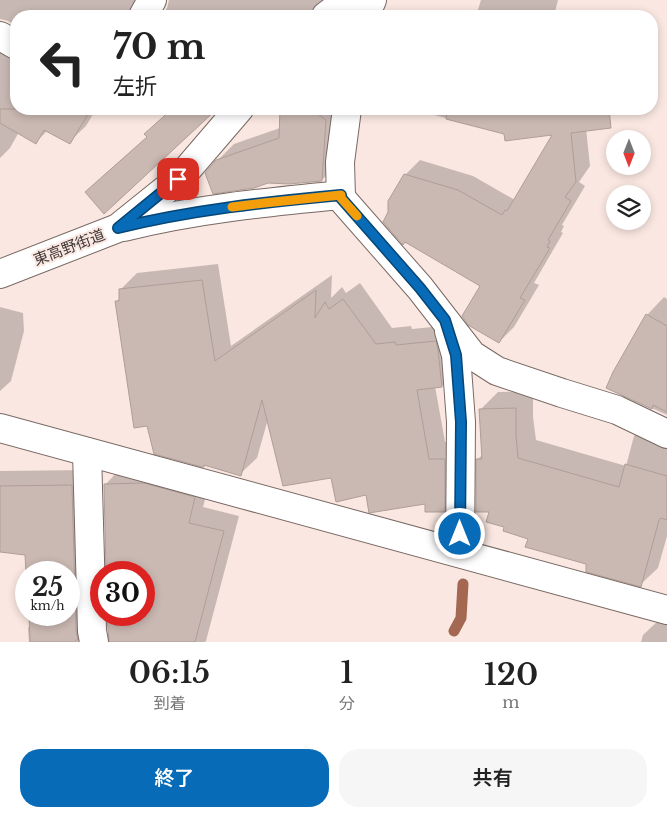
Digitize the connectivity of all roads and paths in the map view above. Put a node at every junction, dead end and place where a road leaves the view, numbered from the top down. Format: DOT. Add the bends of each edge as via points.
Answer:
graph roads {
  1 [pos="347,0"];
  2 [pos="334,10"];
  3 [pos="234,115"];
  4 [pos="345,115"];
  5 [pos="341,195"];
  6 [pos="118,228"];
  7 [pos="0,274"];
  8 [pos="445,320"];
  9 [pos="0,428"];
  10 [pos="667,434"];
  11 [pos="87,452"];
  12 [pos="460,553"];
  13 [pos="667,610"];
  14 [pos="94,642"];
  1 -- 2 [label="street"];
  3 -- 6 [label="street, 東高野街道" via="178,179"];
  4 -- 5 [label="street" via="340,162"];
  5 -- 6 [label="street" via="264,203"];
  5 -- 8 [label="street"];
  6 -- 7 [label="street, 東高野街道"];
  8 -- 10 [label="street" via="472,356 498,371 617,410"];
  8 -- 12 [label="street" via="456,355 461,422"];
  9 -- 11 [label="street"];
  11 -- 12 [label="street"];
  11 -- 14 [label="street"];
  12 -- 13 [label="street"];
}
